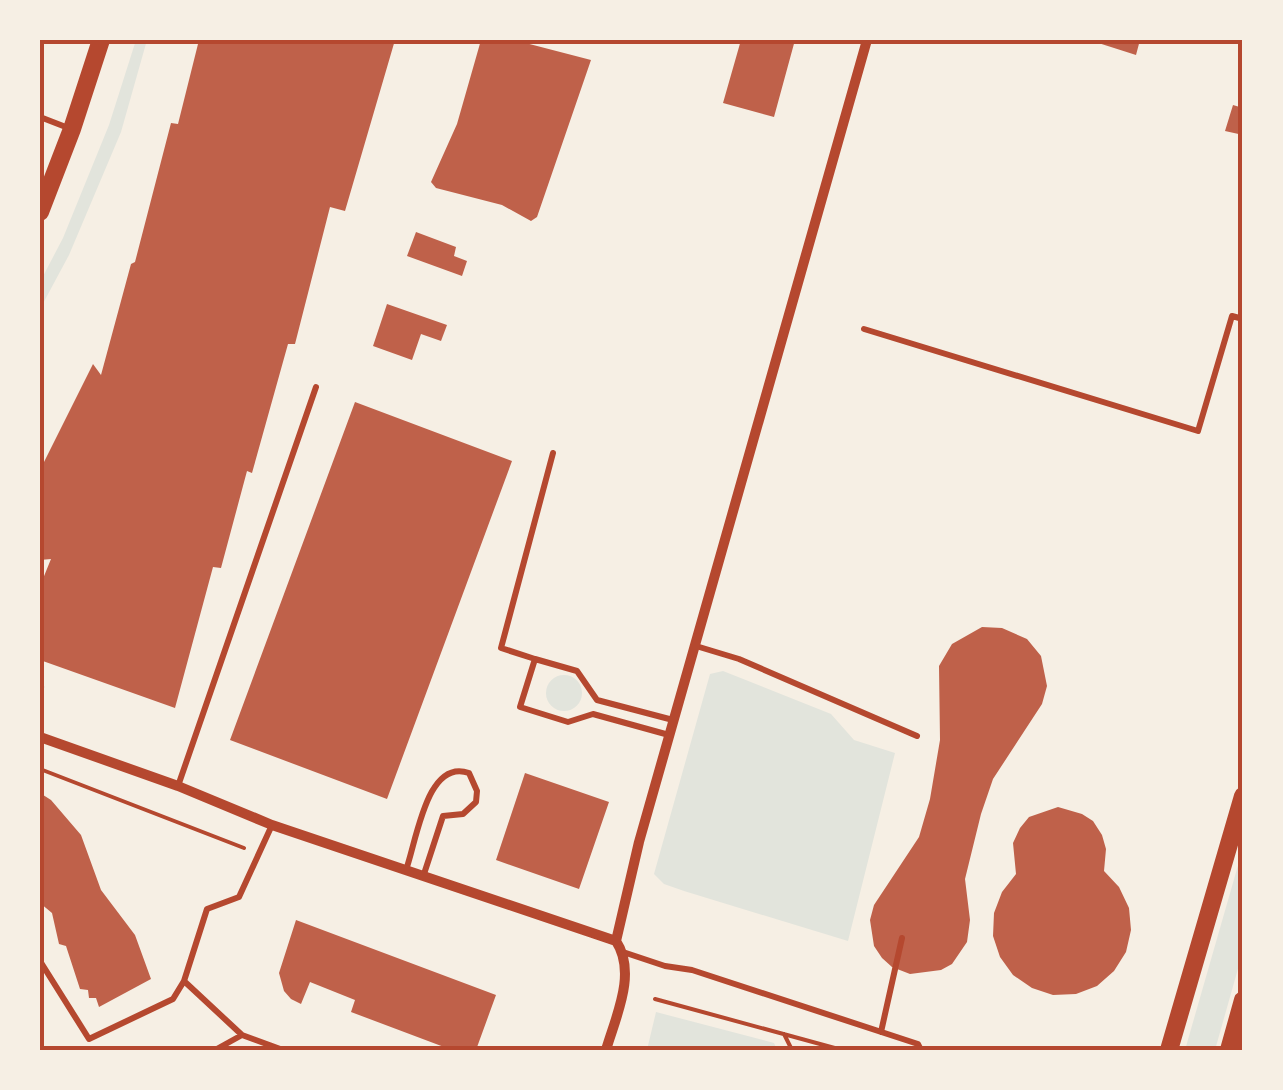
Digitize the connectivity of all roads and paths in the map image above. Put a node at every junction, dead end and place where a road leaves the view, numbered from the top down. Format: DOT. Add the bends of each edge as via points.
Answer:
graph roads {
  1 [pos="100,40"];
  2 [pos="867,40"];
  3 [pos="40,117"];
  4 [pos="72,130"];
  5 [pos="40,212"];
  6 [pos="1243,319"];
  7 [pos="864,329"];
  8 [pos="316,387"];
  9 [pos="553,453"];
  10 [pos="696,646"];
  11 [pos="534,659"];
  12 [pos="674,720"];
  13 [pos="670,735"];
  14 [pos="40,736"];
  15 [pos="918,736"];
  16 [pos="40,770"];
  17 [pos="178,786"];
  18 [pos="1243,796"];
  19 [pos="272,825"];
  20 [pos="258,853"];
  21 [pos="406,871"];
  22 [pos="423,877"];
  23 [pos="902,938"];
  24 [pos="616,941"];
  25 [pos="623,952"];
  26 [pos="40,961"];
  27 [pos="184,981"];
  28 [pos="654,999"];
  29 [pos="1243,1000"];
  30 [pos="881,1032"];
  31 [pos="784,1034"];
  32 [pos="242,1035"];
  33 [pos="215,1050"];
  34 [pos="283,1050"];
  35 [pos="606,1050"];
  36 [pos="792,1050"];
  37 [pos="842,1050"];
  38 [pos="921,1050"];
  39 [pos="1169,1050"];
  40 [pos="1228,1050"];
  1 -- 4 [label="street"];
  2 -- 10 [label="street"];
  3 -- 4 [label="lane"];
  4 -- 5 [label="street"];
  6 -- 7 [label="lane" via="1232,316 1198,431"];
  8 -- 17 [label="lane"];
  9 -- 11 [label="lane" via="501,648"];
  10 -- 12 [label="street"];
  10 -- 15 [label="lane"];
  11 -- 12 [label="lane" via="577,671 598,700"];
  11 -- 13 [label="lane" via="520,707 568,722 594,714"];
  12 -- 13 [label="street"];
  13 -- 24 [label="street"];
  14 -- 17 [label="street"];
  16 -- 20 [label="path"];
  17 -- 19 [label="street"];
  18 -- 39 [label="street"];
  19 -- 20 [label="lane"];
  19 -- 21 [label="street"];
  20 -- 27 [label="lane" via="239,898 207,909"];
  21 -- 22 [label="street"];
  21 -- 22 [label="lane" via="434,782 448,770 469,773 476,802 463,814 443,816"];
  22 -- 24 [label="street"];
  23 -- 30 [label="lane"];
  24 -- 25 [label="street"];
  25 -- 30 [label="lane"];
  25 -- 35 [label="street" via="626,984"];
  26 -- 27 [label="lane" via="90,1039 173,999"];
  27 -- 32 [label="lane"];
  28 -- 31 [label="path"];
  29 -- 40 [label="street"];
  30 -- 38 [label="lane"];
  31 -- 36 [label="path"];
  31 -- 37 [label="path"];
  32 -- 33 [label="lane"];
  32 -- 34 [label="lane"];
}
